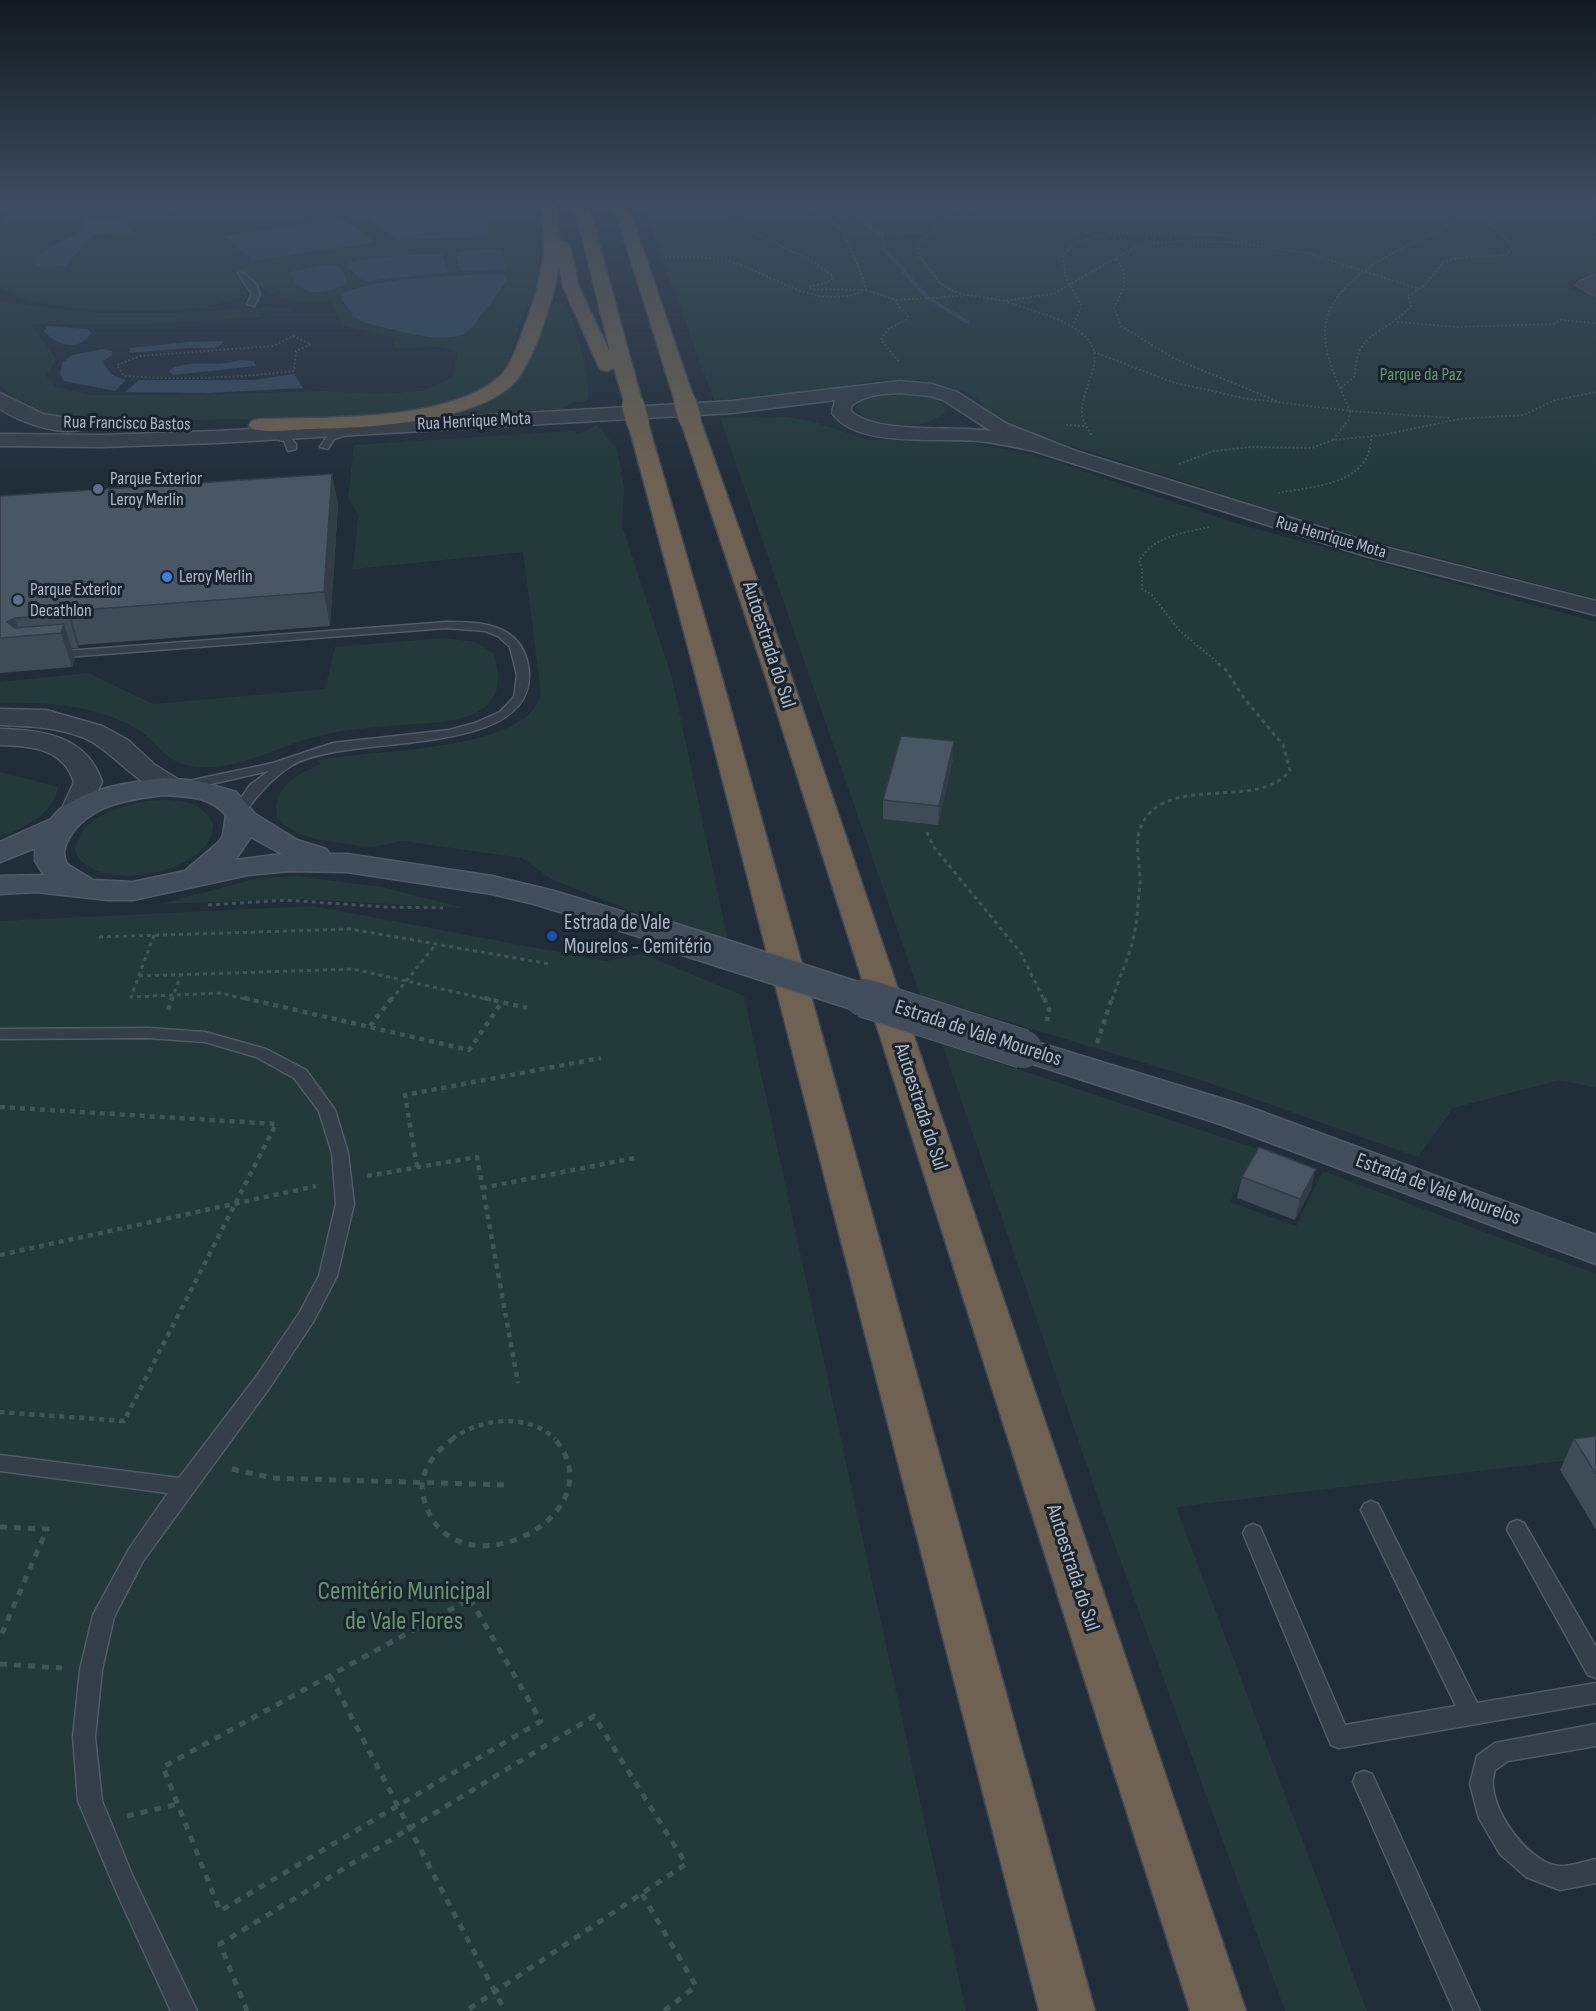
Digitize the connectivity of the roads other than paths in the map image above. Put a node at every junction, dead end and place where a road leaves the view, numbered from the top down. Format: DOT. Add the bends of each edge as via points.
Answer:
graph roads {
  1 [pos="255,297"];
  2 [pos="544,297"];
  3 [pos="575,297"];
  4 [pos="606,297"];
  5 [pos="651,297"];
  6 [pos="251,304"];
  7 [pos="868,390"];
  8 [pos="0,399"];
  9 [pos="961,403"];
  10 [pos="634,406"];
  11 [pos="732,407"];
  12 [pos="858,426"];
  13 [pos="360,428"];
  14 [pos="259,430"];
  15 [pos="907,434"];
  16 [pos="216,437"];
  17 [pos="0,440"];
  18 [pos="48,441"];
  19 [pos="325,447"];
  20 [pos="291,449"];
  21 [pos="0,455"];
  22 [pos="1069,455"];
  23 [pos="1596,608"];
  24 [pos="38,656"];
  25 [pos="0,717"];
  26 [pos="0,737"];
  27 [pos="289,762"];
  28 [pos="176,786"];
  29 [pos="241,815"];
  30 [pos="67,820"];
  31 [pos="0,853"];
  32 [pos="347,863"];
  33 [pos="185,879"];
  34 [pos="0,885"];
  35 [pos="85,888"];
  36 [pos="0,1034"];
  37 [pos="1596,1250"];
  38 [pos="0,1463"];
  39 [pos="184,1487"];
  40 [pos="1371,1510"];
  41 [pos="1517,1529"];
  42 [pos="1253,1533"];
  43 [pos="1596,1668"];
  44 [pos="1596,1693"];
  45 [pos="1471,1713"];
  46 [pos="1596,1735"];
  47 [pos="1364,1782"];
  48 [pos="1596,1873"];
  49 [pos="184,2011"];
  50 [pos="1067,2011"];
  51 [pos="1218,2011"];
  52 [pos="1467,2011"];
  1 -- 6 [label="lane"];
  2 -- 14 [label="highway" via="515,368 498,387 458,405 420,414"];
  3 -- 10 [label="highway" via="607,366"];
  4 -- 10 [label="highway"];
  5 -- 51 [label="highway, Autoestrada do Sul"];
  7 -- 9 [label="street, Rua Henrique Mota" via="922,388"];
  7 -- 11 [label="street, Rua Henrique Mota"];
  7 -- 12 [label="street" via="842,404 842,413"];
  8 -- 14 [label="street, Rua Francisco Bastos" via="11,409 30,416 82,426"];
  9 -- 15 [label="street" via="964,412 958,422 942,429"];
  9 -- 22 [label="street, Rua Henrique Mota" via="1000,428"];
  10 -- 50 [label="highway"];
  11 -- 12 [label="street, Rua Henrique Mota" via="814,413"];
  11 -- 13 [label="street, Rua Henrique Mota"];
  12 -- 15 [label="street, Rua Henrique Mota"];
  13 -- 14 [label="street, Rua Henrique Mota"];
  13 -- 19 [label="lane" via="331,437"];
  14 -- 16 [label="street, Rua Henrique Mota"];
  14 -- 18 [label="street"];
  14 -- 20 [label="lane" via="287,439"];
  15 -- 22 [label="street" via="998,437"];
  16 -- 18 [label="street, Rua Henrique Mota"];
  16 -- 21 [label="street, Rua Henrique Mota" via="153,447"];
  17 -- 18 [label="street, Rua Henrique Mota"];
  22 -- 23 [label="street, Rua Henrique Mota" via="1373,551"];
  24 -- 27 [label="lane" via="447,625 477,627 500,634 520,654 524,693 496,720 456,733 351,744"];
  25 -- 28 [label="street" via="46,718 93,732 118,746 144,771"];
  26 -- 30 [label="street" via="30,739 61,748 82,763 88,782"];
  27 -- 28 [label="lane"];
  27 -- 29 [label="lane" via="255,788"];
  28 -- 29 [label="main road, Estrada de Vale Mourelos" via="229,800"];
  28 -- 30 [label="main road, Estrada de Vale Mourelos" via="111,796 88,805"];
  29 -- 32 [label="main road, Estrada de Vale Mourelos" via="287,846"];
  29 -- 33 [label="main road, Estrada de Vale Mourelos" via="241,830 232,848 213,865"];
  30 -- 31 [label="main road, Estrada de Vale Mourelos"];
  30 -- 35 [label="main road, Estrada de Vale Mourelos" via="52,836 48,852 52,867 65,879"];
  32 -- 33 [label="main road, Estrada de Vale Mourelos" via="248,866"];
  32 -- 37 [label="main road, Estrada de Vale Mourelos, bridge" via="492,885 653,931 1263,1126"];
  33 -- 35 [label="main road, Estrada de Vale Mourelos" via="133,891"];
  34 -- 35 [label="main road, Estrada de Vale Mourelos" via="36,883"];
  36 -- 39 [label="lane" via="205,1037 261,1053 300,1074 327,1110 340,1153 345,1204 328,1276 263,1382"];
  38 -- 39 [label="lane"];
  39 -- 49 [label="lane" via="136,1555 104,1616 91,1670 84,1737 90,1801"];
  40 -- 45 [label="lane"];
  41 -- 43 [label="lane"];
  42 -- 45 [label="lane" via="1339,1737"];
  44 -- 45 [label="lane"];
  46 -- 48 [label="lane" via="1503,1751 1485,1764 1481,1784 1487,1810 1508,1846 1534,1869 1560,1878"];
  47 -- 52 [label="lane"];
}
